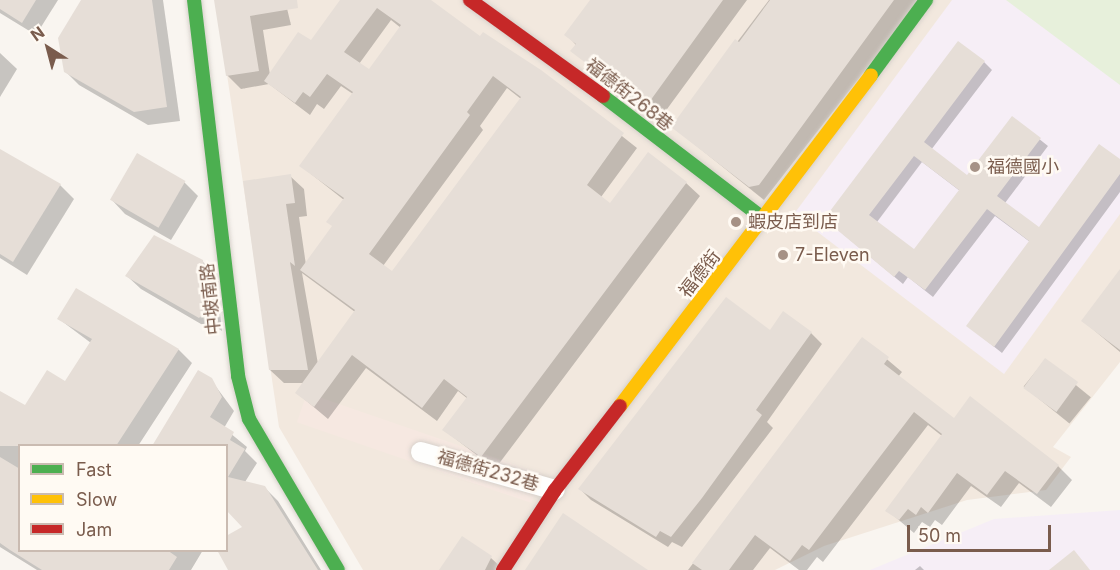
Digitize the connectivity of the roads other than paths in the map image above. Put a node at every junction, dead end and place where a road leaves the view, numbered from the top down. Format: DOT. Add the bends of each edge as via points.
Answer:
graph roads {
  1 [pos="194,0"];
  2 [pos="470,0"];
  3 [pos="926,0"];
  4 [pos="765,220"];
  5 [pos="421,452"];
  6 [pos="555,490"];
  7 [pos="338,570"];
  8 [pos="503,570"];
  1 -- 7 [label="street, 中坡南路" via="238,376 249,419"];
  2 -- 4 [label="street, 福德街268巷"];
  3 -- 4 [label="street, 福德街"];
  4 -- 6 [label="street, 福德街"];
  5 -- 6 [label="street, 福德街232巷"];
  6 -- 8 [label="street, 福德街"];
}
